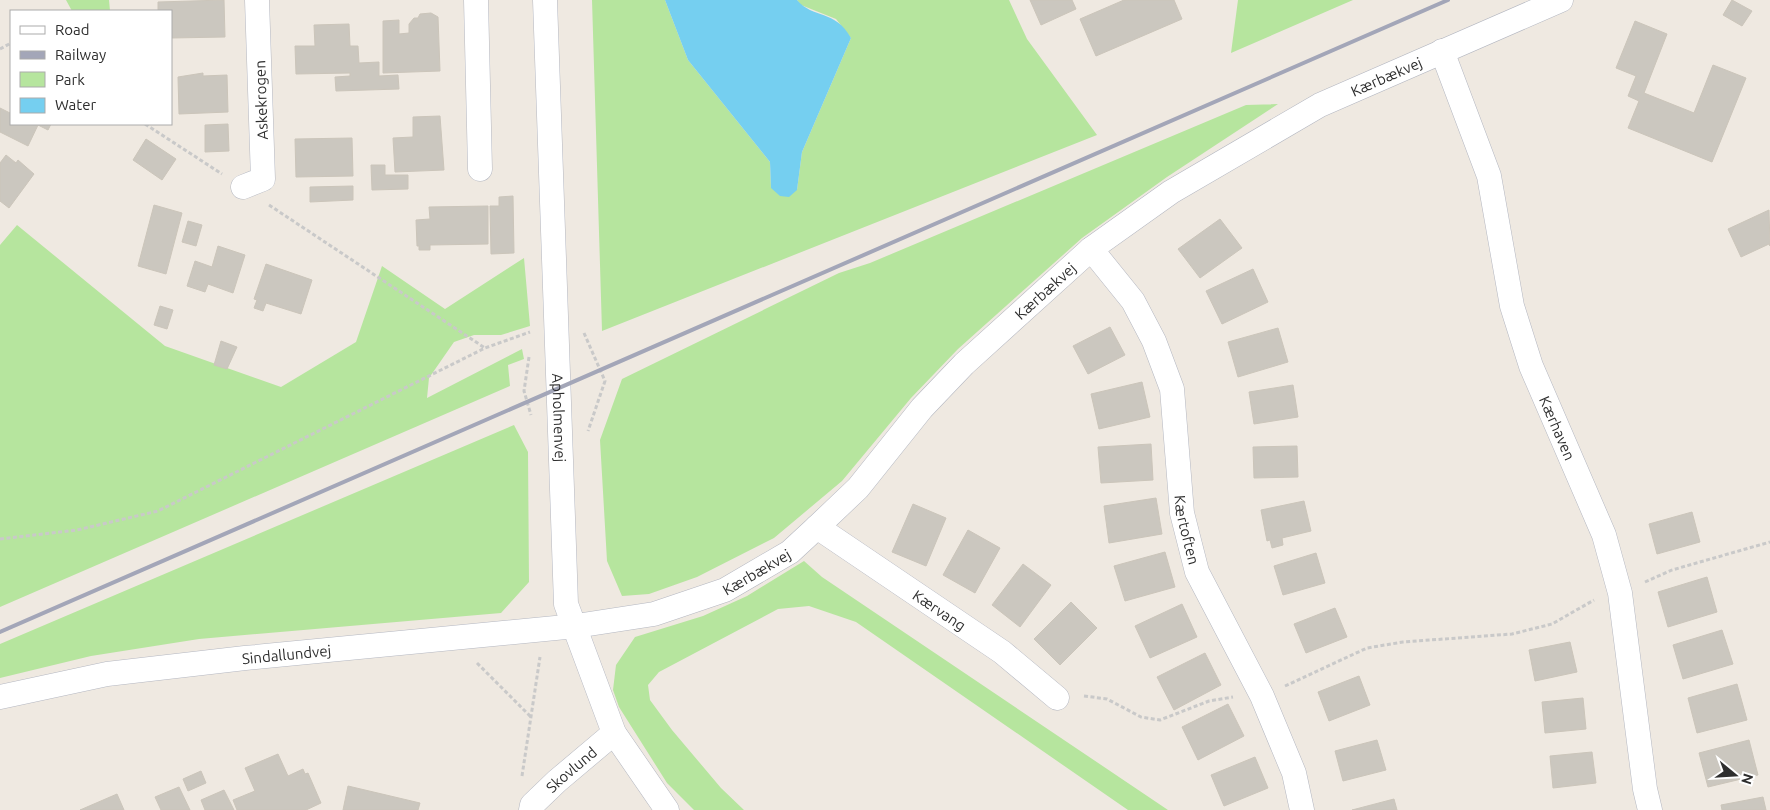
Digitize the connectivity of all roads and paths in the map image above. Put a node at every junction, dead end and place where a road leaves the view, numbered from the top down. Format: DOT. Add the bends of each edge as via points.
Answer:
graph roads {
  1 [pos="257,0"];
  2 [pos="476,0"];
  3 [pos="545,0"];
  4 [pos="1561,0"];
  5 [pos="1442,51"];
  6 [pos="148,125"];
  7 [pos="480,170"];
  8 [pos="243,187"];
  9 [pos="1091,249"];
  10 [pos="557,330"];
  11 [pos="485,348"];
  12 [pos="561,448"];
  13 [pos="817,527"];
  14 [pos="0,539"];
  15 [pos="1770,542"];
  16 [pos="1620,593"];
  17 [pos="576,626"];
  18 [pos="545,628"];
  19 [pos="453,638"];
  20 [pos="0,696"];
  21 [pos="1262,696"];
  22 [pos="1057,698"];
  23 [pos="531,718"];
  24 [pos="614,733"];
  25 [pos="532,808"];
  26 [pos="667,810"];
  27 [pos="1302,810"];
  28 [pos="1650,810"];
  1 -- 8 [label="street, Askekrogen" via="263,179"];
  2 -- 7 [label="street"];
  3 -- 10 [label="street, Apholmenvej"];
  4 -- 5 [label="street, Kærbækvej"];
  5 -- 9 [label="street, Kærbækvej" via="1320,106 1171,192"];
  5 -- 16 [label="street, Kærhaven" via="1489,176 1512,306 1531,366 1604,535"];
  6 -- 8 [label="path"];
  8 -- 11 [label="path"];
  9 -- 13 [label="street, Kærbækvej" via="964,364 922,408 858,488"];
  9 -- 21 [label="street, Kærtoften" via="1133,302 1154,341 1172,389 1182,513 1198,572"];
  10 -- 11 [label="path" via="528,333"];
  10 -- 12 [label="street, Apholmenvej"];
  10 -- 12 [label="path" via="583,329 605,381 586,435"];
  11 -- 14 [label="path" via="158,511 77,530"];
  12 -- 17 [label="street, Apholmenvej" via="566,604"];
  13 -- 17 [label="street, Kærbækvej" via="790,552 725,590 654,614"];
  13 -- 22 [label="street, Kærvang" via="988,641"];
  15 -- 16 [label="path" via="1672,570"];
  16 -- 21 [label="path" via="1596,599 1552,624 1512,634 1403,642 1367,648"];
  16 -- 28 [label="street, Kærhaven"];
  17 -- 18 [label="street, Sindallundvej"];
  17 -- 24 [label="street, Apholmenvej"];
  18 -- 19 [label="street, Sindallundvej"];
  18 -- 23 [label="path"];
  19 -- 20 [label="street, Sindallundvej" via="107,674"];
  19 -- 23 [label="path"];
  21 -- 22 [label="path" via="1209,701 1160,720 1141,717 1107,699 1086,696"];
  21 -- 27 [label="street, Kærtoften" via="1294,773"];
  23 -- 25 [label="path" via="519,794"];
  24 -- 25 [label="street, Skovlund" via="556,780"];
  24 -- 26 [label="street, Apholmenvej"];
}
